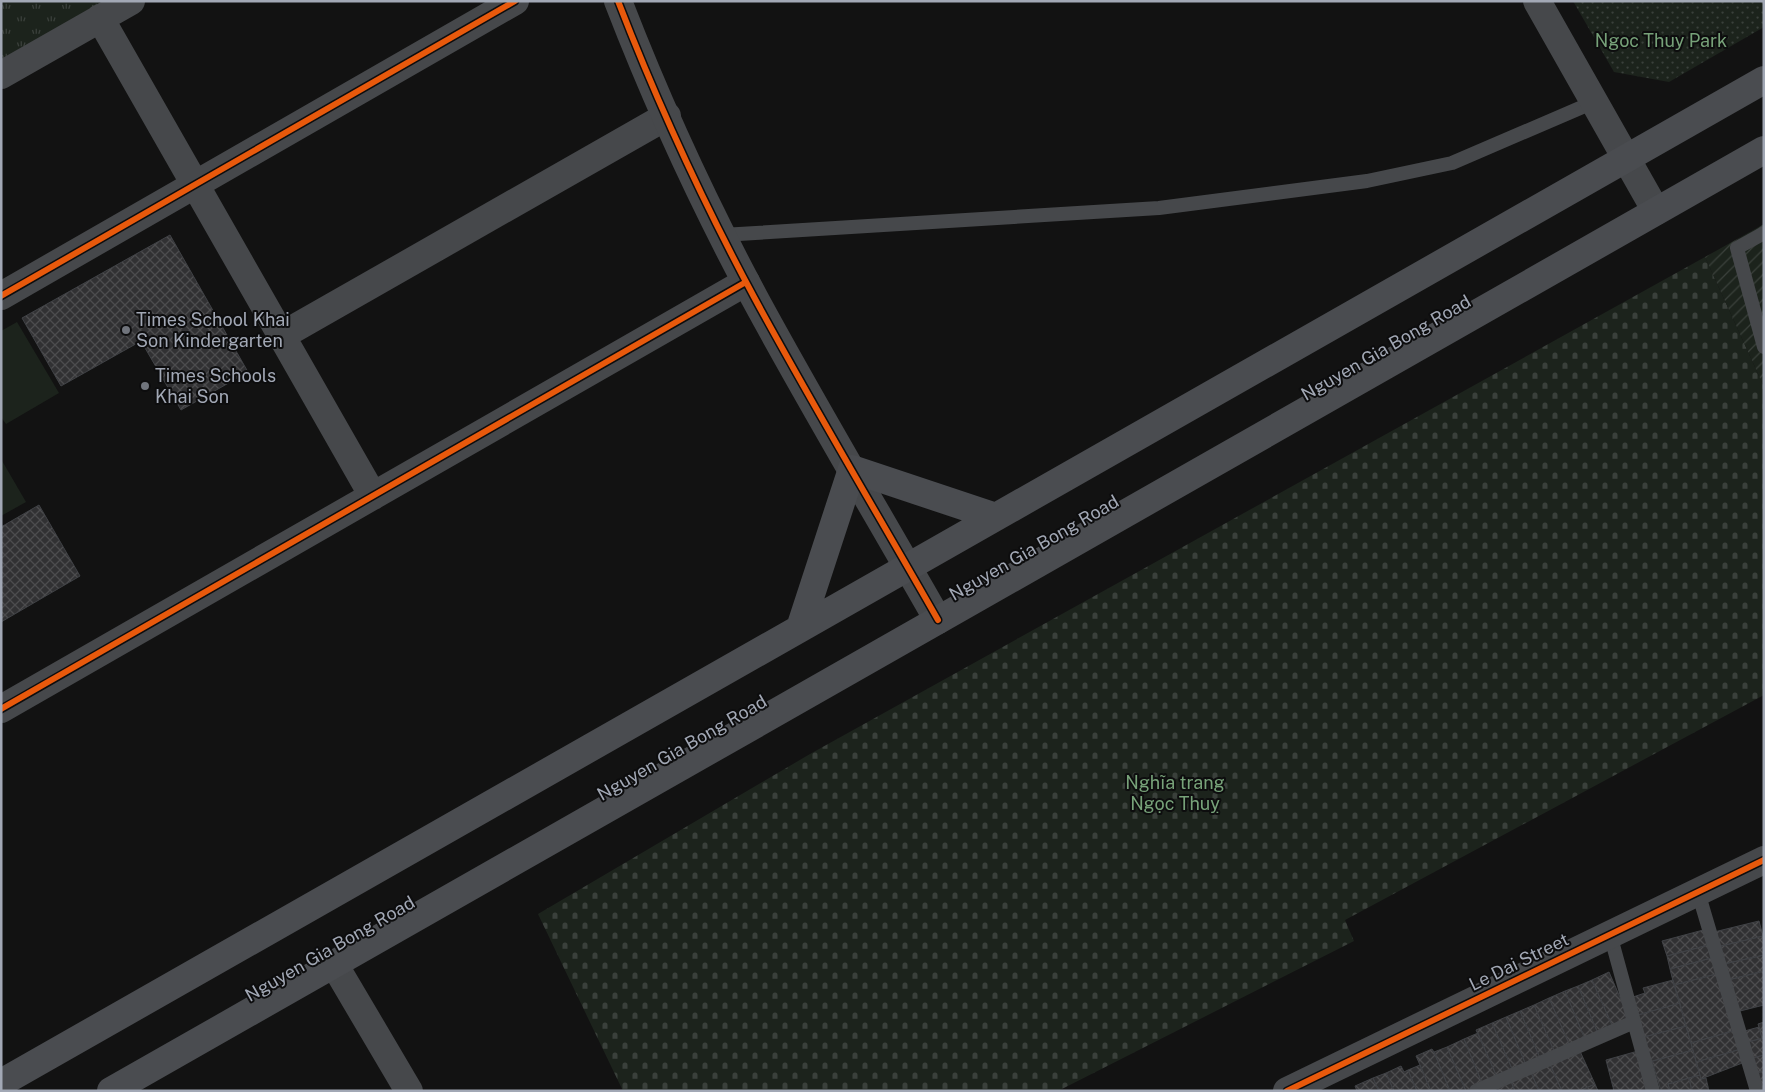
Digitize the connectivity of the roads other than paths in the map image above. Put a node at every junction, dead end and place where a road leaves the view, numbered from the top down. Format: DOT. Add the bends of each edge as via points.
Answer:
graph roads {
  1 [pos="131,1"];
  2 [pos="515,1"];
  3 [pos="618,1"];
  4 [pos="1537,1"];
  5 [pos="100,18"];
  6 [pos="1,75"];
  7 [pos="1764,80"];
  8 [pos="1594,102"];
  9 [pos="667,116"];
  10 [pos="1764,150"];
  11 [pos="1626,158"];
  12 [pos="195,185"];
  13 [pos="1656,211"];
  14 [pos="1764,233"];
  15 [pos="722,235"];
  16 [pos="746,282"];
  17 [pos="1,296"];
  18 [pos="281,336"];
  19 [pos="1764,347"];
  20 [pos="852,469"];
  21 [pos="373,496"];
  22 [pos="996,517"];
  23 [pos="908,567"];
  24 [pos="938,620"];
  25 [pos="800,628"];
  26 [pos="1,709"];
  27 [pos="1764,860"];
  28 [pos="1698,892"];
  29 [pos="1610,934"];
  30 [pos="334,964"];
  31 [pos="1634,1022"];
  32 [pos="1,1083"];
  33 [pos="111,1091"];
  34 [pos="409,1091"];
  35 [pos="1286,1091"];
  36 [pos="1476,1091"];
  37 [pos="1653,1091"];
  38 [pos="1757,1091"];
  1 -- 5 [label="street"];
  2 -- 12 [label="street"];
  3 -- 9 [label="street"];
  4 -- 8 [label="street"];
  5 -- 6 [label="street"];
  5 -- 12 [label="street"];
  7 -- 11 [label="main road"];
  8 -- 11 [label="street"];
  8 -- 15 [label="lane" via="1452,163 1367,181 1159,208"];
  9 -- 15 [label="street"];
  9 -- 18 [label="street"];
  10 -- 13 [label="main road, Nguyen Gia Bong Road"];
  11 -- 13 [label="street"];
  11 -- 22 [label="main road"];
  12 -- 17 [label="street"];
  12 -- 18 [label="street"];
  13 -- 24 [label="main road, Nguyen Gia Bong Road"];
  14 -- 19 [label="lane" via="1737,248"];
  15 -- 16 [label="street"];
  16 -- 20 [label="street"];
  16 -- 21 [label="street"];
  18 -- 21 [label="street"];
  20 -- 22 [label="main road"];
  20 -- 23 [label="street"];
  20 -- 25 [label="main road"];
  21 -- 26 [label="street"];
  22 -- 23 [label="main road"];
  23 -- 24 [label="street"];
  23 -- 25 [label="main road"];
  24 -- 30 [label="main road, Nguyen Gia Bong Road"];
  25 -- 32 [label="main road"];
  27 -- 28 [label="street, Le Dai Street"];
  28 -- 29 [label="street, Le Dai Street"];
  28 -- 38 [label="lane"];
  29 -- 31 [label="lane"];
  29 -- 35 [label="street, Le Dai Street"];
  30 -- 33 [label="main road, Nguyen Gia Bong Road"];
  30 -- 34 [label="street"];
  31 -- 36 [label="lane"];
  31 -- 37 [label="lane"];
}
